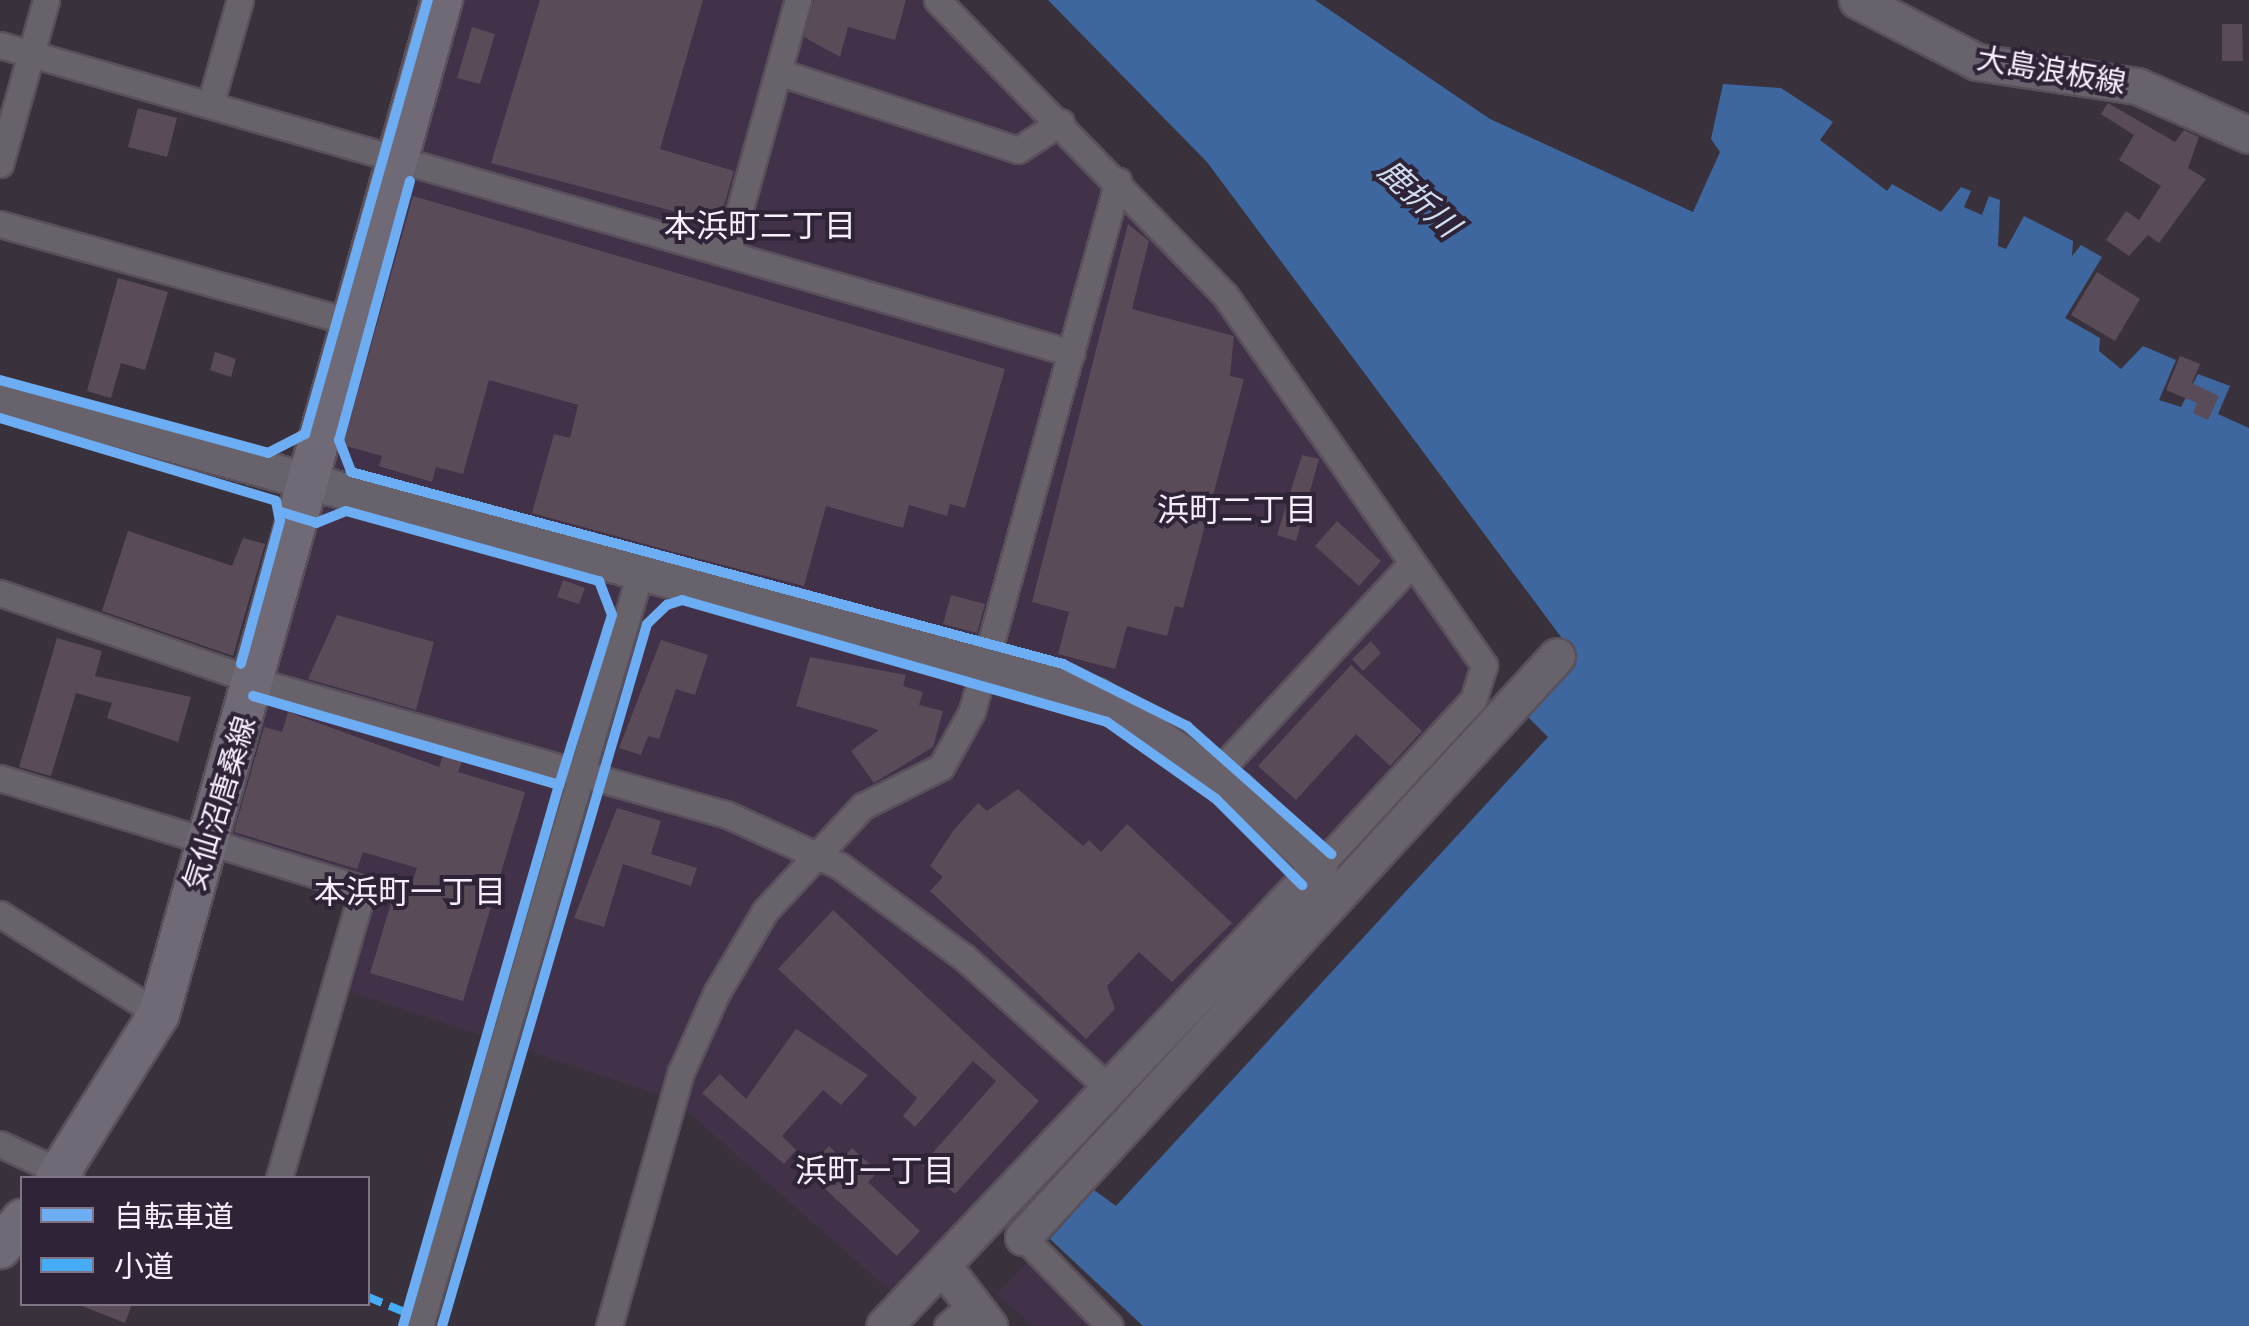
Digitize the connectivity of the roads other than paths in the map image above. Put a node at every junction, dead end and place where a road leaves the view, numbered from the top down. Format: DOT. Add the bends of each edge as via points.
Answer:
graph roads {
  1 [pos="46,0"];
  2 [pos="240,0"];
  3 [pos="442,0"];
  4 [pos="798,0"];
  5 [pos="938,0"];
  6 [pos="1856,0"];
  7 [pos="0,45"];
  8 [pos="30,54"];
  9 [pos="778,72"];
  10 [pos="210,105"];
  11 [pos="1061,122"];
  12 [pos="2249,135"];
  13 [pos="392,156"];
  14 [pos="0,164"];
  15 [pos="1118,182"];
  16 [pos="0,224"];
  17 [pos="728,252"];
  18 [pos="354,323"];
  19 [pos="1072,353"];
  20 [pos="0,397"];
  21 [pos="312,482"];
  22 [pos="1410,564"];
  23 [pos="640,573"];
  24 [pos="0,593"];
  25 [pos="1557,656"];
  26 [pos="990,667"];
  27 [pos="258,682"];
  28 [pos="581,774"];
  29 [pos="1216,774"];
  30 [pos="0,778"];
  31 [pos="209,842"];
  32 [pos="816,856"];
  33 [pos="1319,867"];
  34 [pos="0,914"];
  35 [pos="159,1014"];
  36 [pos="1112,1091"];
  37 [pos="0,1144"];
  38 [pos="64,1176"];
  39 [pos="280,1176"];
  40 [pos="20,1223"];
  41 [pos="1024,1238"];
  42 [pos="0,1248"];
  43 [pos="944,1266"];
  44 [pos="968,1320"];
  45 [pos="420,1326"];
  46 [pos="609,1326"];
  47 [pos="884,1326"];
  48 [pos="1110,1326"];
  1 -- 8 [label="street"];
  2 -- 10 [label="street"];
  3 -- 13 [label="main road, 気仙沼唐桑線"];
  4 -- 9 [label="street"];
  5 -- 11 [label="street"];
  6 -- 12 [label="street, 大島浪板線" via="1977,62 2137,86"];
  7 -- 8 [label="street"];
  8 -- 10 [label="street"];
  8 -- 14 [label="street"];
  9 -- 11 [label="street" via="1018,150"];
  9 -- 17 [label="street"];
  10 -- 13 [label="street"];
  11 -- 15 [label="street"];
  13 -- 17 [label="street"];
  13 -- 18 [label="main road, 気仙沼唐桑線"];
  15 -- 19 [label="street"];
  15 -- 22 [label="street" via="1226,294"];
  16 -- 18 [label="street"];
  17 -- 19 [label="street"];
  18 -- 21 [label="main road, 気仙沼唐桑線"];
  19 -- 26 [label="street"];
  20 -- 21 [label="street"];
  21 -- 23 [label="street"];
  21 -- 27 [label="main road, 気仙沼唐桑線"];
  22 -- 29 [label="street"];
  22 -- 33 [label="street" via="1484,665 1473,700"];
  23 -- 26 [label="street"];
  23 -- 28 [label="street"];
  24 -- 27 [label="street"];
  25 -- 41 [label="street"];
  26 -- 29 [label="street" via="1096,696"];
  26 -- 32 [label="street" via="941,767 863,806"];
  27 -- 28 [label="street"];
  27 -- 31 [label="main road, 気仙沼唐桑線"];
  28 -- 32 [label="street" via="726,814"];
  28 -- 45 [label="street"];
  29 -- 33 [label="street"];
  30 -- 31 [label="street"];
  31 -- 35 [label="main road, 気仙沼唐桑線"];
  31 -- 39 [label="street" via="364,889"];
  32 -- 36 [label="street" via="965,958"];
  32 -- 46 [label="street" via="765,911 681,1072"];
  33 -- 36 [label="street"];
  34 -- 35 [label="street"];
  35 -- 38 [label="main road, 気仙沼唐桑線"];
  36 -- 43 [label="street"];
  37 -- 38 [label="street"];
  40 -- 42 [label="main road"];
  41 -- 48 [label="street"];
  43 -- 44 [label="street"];
  43 -- 47 [label="street"];
}
